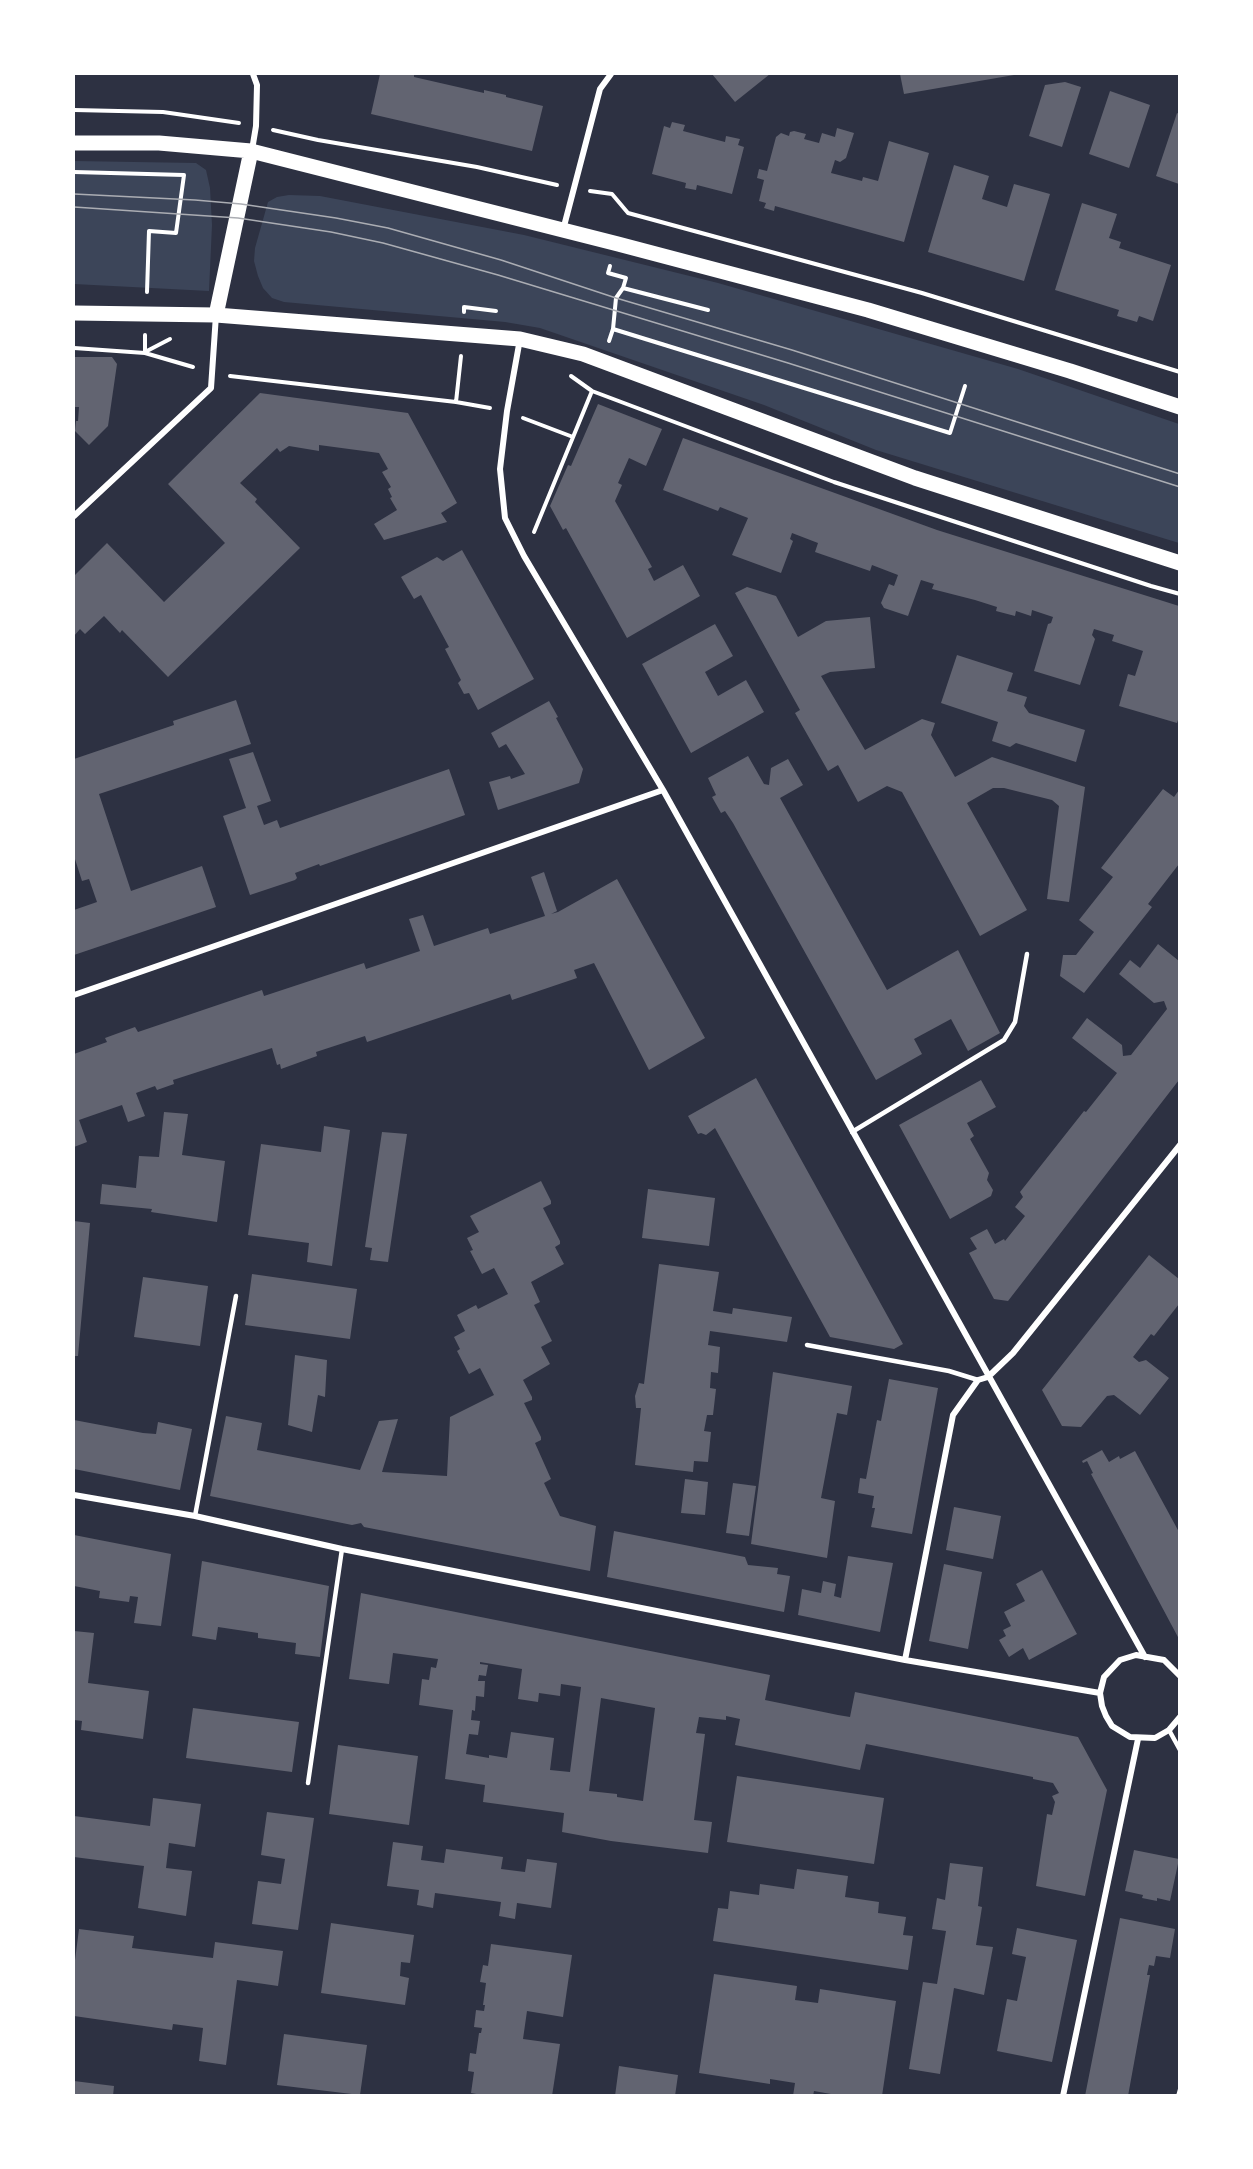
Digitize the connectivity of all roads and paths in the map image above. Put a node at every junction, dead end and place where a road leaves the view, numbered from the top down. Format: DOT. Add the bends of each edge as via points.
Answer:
graph roads {
  1 [pos="253,74"];
  2 [pos="611,74"];
  3 [pos="74,110"];
  4 [pos="226,121"];
  5 [pos="281,132"];
  6 [pos="74,143"];
  7 [pos="251,151"];
  8 [pos="74,172"];
  9 [pos="536,181"];
  10 [pos="612,194"];
  11 [pos="628,213"];
  12 [pos="625,221"];
  13 [pos="563,230"];
  14 [pos="613,258"];
  15 [pos="147,288"];
  16 [pos="623,288"];
  17 [pos="464,307"];
  18 [pos="708,310"];
  19 [pos="498,312"];
  20 [pos="74,313"];
  21 [pos="216,315"];
  22 [pos="613,329"];
  23 [pos="145,331"];
  24 [pos="520,339"];
  25 [pos="608,342"];
  26 [pos="74,348"];
  27 [pos="145,352"];
  28 [pos="187,365"];
  29 [pos="461,366"];
  30 [pos="1179,372"];
  31 [pos="237,378"];
  32 [pos="965,386"];
  33 [pos="456,402"];
  34 [pos="1179,407"];
  35 [pos="490,408"];
  36 [pos="523,418"];
  37 [pos="573,437"];
  38 [pos="74,516"];
  39 [pos="524,556"];
  40 [pos="1179,562"];
  41 [pos="1179,594"];
  42 [pos="663,790"];
  43 [pos="1027,954"];
  44 [pos="74,995"];
  45 [pos="852,1132"];
  46 [pos="1179,1145"];
  47 [pos="236,1296"];
  48 [pos="807,1345"];
  49 [pos="988,1377"];
  50 [pos="978,1380"];
  51 [pos="74,1495"];
  52 [pos="195,1516"];
  53 [pos="342,1549"];
  54 [pos="1145,1657"];
  55 [pos="905,1660"];
  56 [pos="1179,1676"];
  57 [pos="1100,1693"];
  58 [pos="1179,1717"];
  59 [pos="1169,1730"];
  60 [pos="1138,1738"];
  61 [pos="1179,1750"];
  62 [pos="308,1783"];
  63 [pos="1179,2089"];
  64 [pos="1063,2096"];
  65 [pos="1178,2096"];
  1 -- 7 [label="street" via="256,126"];
  2 -- 13 [label="street" via="600,89"];
  3 -- 4 [label="path" via="163,112"];
  5 -- 9 [label="path"];
  6 -- 7 [label="main road" via="159,142"];
  7 -- 13 [label="main road"];
  7 -- 21 [label="main road"];
  8 -- 15 [label="path" via="184,175 176,232 149,231"];
  10 -- 11 [label="path"];
  11 -- 12 [label="path"];
  11 -- 30 [label="path" via="922,293"];
  13 -- 34 [label="main road" via="868,310"];
  14 -- 16 [label="path" via="608,273 626,278"];
  16 -- 18 [label="path"];
  16 -- 22 [label="path" via="616,298"];
  17 -- 19 [label="path"];
  20 -- 21 [label="main road"];
  21 -- 24 [label="main road"];
  21 -- 38 [label="street" via="211,387"];
  22 -- 25 [label="path"];
  22 -- 32 [label="path" via="950,433"];
  23 -- 27 [label="path"];
  24 -- 39 [label="street" via="500,469 505,518"];
  24 -- 40 [label="main road" via="583,354 915,478"];
  26 -- 27 [label="path"];
  27 -- 28 [label="path"];
  29 -- 33 [label="path"];
  31 -- 33 [label="path"];
  33 -- 35 [label="path"];
  36 -- 37 [label="path"];
  37 -- 39 [label="path"];
  37 -- 41 [label="path" via="592,391 834,483"];
  39 -- 42 [label="street"];
  42 -- 44 [label="street"];
  42 -- 45 [label="street"];
  43 -- 45 [label="lane" via="1015,1022 1004,1040"];
  45 -- 49 [label="street"];
  46 -- 49 [label="street" via="1013,1353"];
  47 -- 52 [label="lane"];
  48 -- 50 [label="lane" via="949,1371"];
  49 -- 50 [label="street"];
  49 -- 54 [label="street"];
  50 -- 55 [label="street" via="953,1415"];
  51 -- 52 [label="street"];
  52 -- 53 [label="street"];
  53 -- 55 [label="street"];
  53 -- 62 [label="lane"];
  54 -- 56 [label="street" via="1164,1660"];
  54 -- 57 [label="street" via="1136,1655 1120,1660 1104,1677"];
  55 -- 57 [label="street"];
  57 -- 60 [label="street" via="1112,1726"];
  58 -- 59 [label="street"];
  59 -- 60 [label="street" via="1155,1738"];
  59 -- 61 [label="lane"];
  60 -- 64 [label="street"];
  63 -- 65 [label="path"];
}
